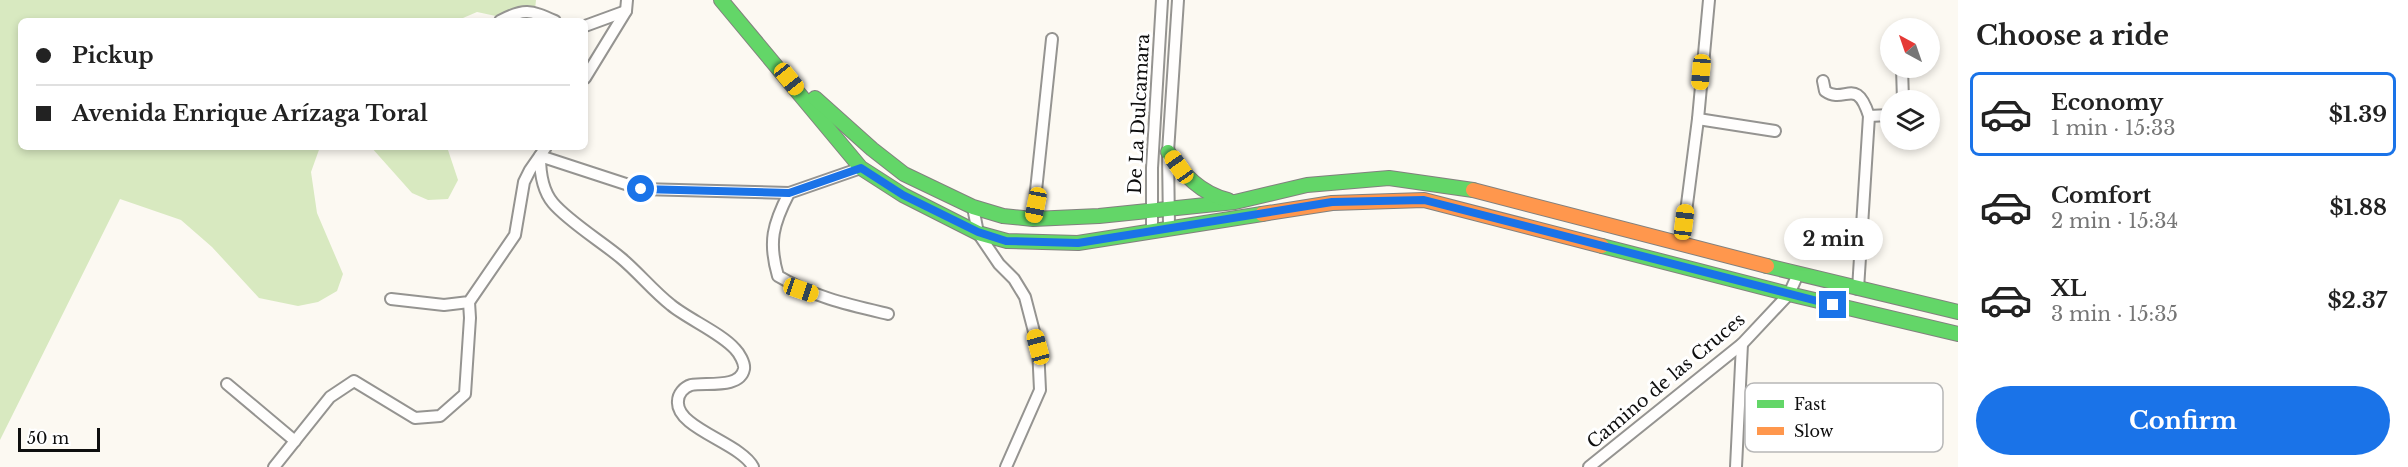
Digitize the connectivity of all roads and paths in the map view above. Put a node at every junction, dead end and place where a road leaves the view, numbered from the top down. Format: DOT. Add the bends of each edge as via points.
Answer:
graph roads {
  1 [pos="721,0"];
  2 [pos="1162,0"];
  3 [pos="1178,0"];
  4 [pos="1709,0"];
  5 [pos="627,5"];
  6 [pos="506,18"];
  7 [pos="547,18"];
  8 [pos="588,24"];
  9 [pos="1052,39"];
  10 [pos="774,62"];
  11 [pos="588,73"];
  12 [pos="1823,81"];
  13 [pos="1880,115"];
  14 [pos="1869,116"];
  15 [pos="1698,119"];
  16 [pos="1775,131"];
  17 [pos="543,152"];
  18 [pos="1168,152"];
  19 [pos="861,168"];
  20 [pos="789,193"];
  21 [pos="1235,202"];
  22 [pos="973,207"];
  23 [pos="1170,209"];
  24 [pos="1151,210"];
  25 [pos="1033,219"];
  26 [pos="1169,227"];
  27 [pos="1152,230"];
  28 [pos="978,232"];
  29 [pos="1682,243"];
  30 [pos="1798,274"];
  31 [pos="1858,289"];
  32 [pos="1789,294"];
  33 [pos="391,299"];
  34 [pos="469,302"];
  35 [pos="1958,312"];
  36 [pos="888,314"];
  37 [pos="1958,333"];
  38 [pos="1742,344"];
  39 [pos="227,384"];
  40 [pos="295,441"];
  41 [pos="274,467"];
  42 [pos="753,467"];
  43 [pos="1006,467"];
  44 [pos="1589,467"];
  45 [pos="1736,467"];
  1 -- 10 [label="main road"];
  2 -- 24 [label="street, De La Dulcamara"];
  3 -- 18 [label="street, De La Dulcamara"];
  4 -- 15 [label="street"];
  5 -- 8 [label="street"];
  5 -- 11 [label="street"];
  6 -- 7 [label="street" via="529,11"];
  9 -- 25 [label="street"];
  10 -- 19 [label="main road"];
  10 -- 22 [label="main road" via="904,174"];
  12 -- 14 [label="street" via="1830,94 1857,94 1864,99"];
  13 -- 14 [label="street"];
  14 -- 31 [label="street"];
  15 -- 16 [label="street"];
  15 -- 29 [label="street"];
  17 -- 20 [label="street" via="641,189"];
  17 -- 34 [label="street" via="524,182 515,235"];
  17 -- 42 [label="street" via="542,181 554,205 622,258 670,305 735,348 744,363 739,378 689,385 680,393 677,404 682,415 705,434 743,453"];
  18 -- 21 [label="main road" via="1203,192"];
  18 -- 23 [label="street, De La Dulcamara"];
  19 -- 20 [label="street"];
  19 -- 28 [label="main road" via="903,195"];
  20 -- 36 [label="street" via="771,244 778,276 801,290"];
  21 -- 23 [label="main road"];
  21 -- 29 [label="main road" via="1307,185 1389,178 1461,187"];
  22 -- 25 [label="main road"];
  22 -- 28 [label="street"];
  23 -- 24 [label="main road"];
  23 -- 26 [label="street, De La Dulcamara"];
  24 -- 25 [label="main road"];
  24 -- 27 [label="street, De La Dulcamara"];
  26 -- 27 [label="main road"];
  26 -- 32 [label="main road" via="1332,202 1424,200"];
  27 -- 28 [label="main road" via="1078,243 1006,241"];
  28 -- 43 [label="street" via="1025,297 1038,347 1040,390"];
  29 -- 30 [label="main road"];
  30 -- 31 [label="main road"];
  30 -- 32 [label="street, Camino de las Cruces"];
  31 -- 35 [label="main road"];
  32 -- 37 [label="main road"];
  32 -- 38 [label="street, Camino de las Cruces"];
  33 -- 34 [label="street" via="444,305"];
  34 -- 40 [label="street" via="465,394 440,417 415,418 354,381 330,397"];
  38 -- 44 [label="street, Camino de las Cruces"];
  38 -- 45 [label="street"];
  39 -- 40 [label="street"];
  40 -- 41 [label="street"];
}
